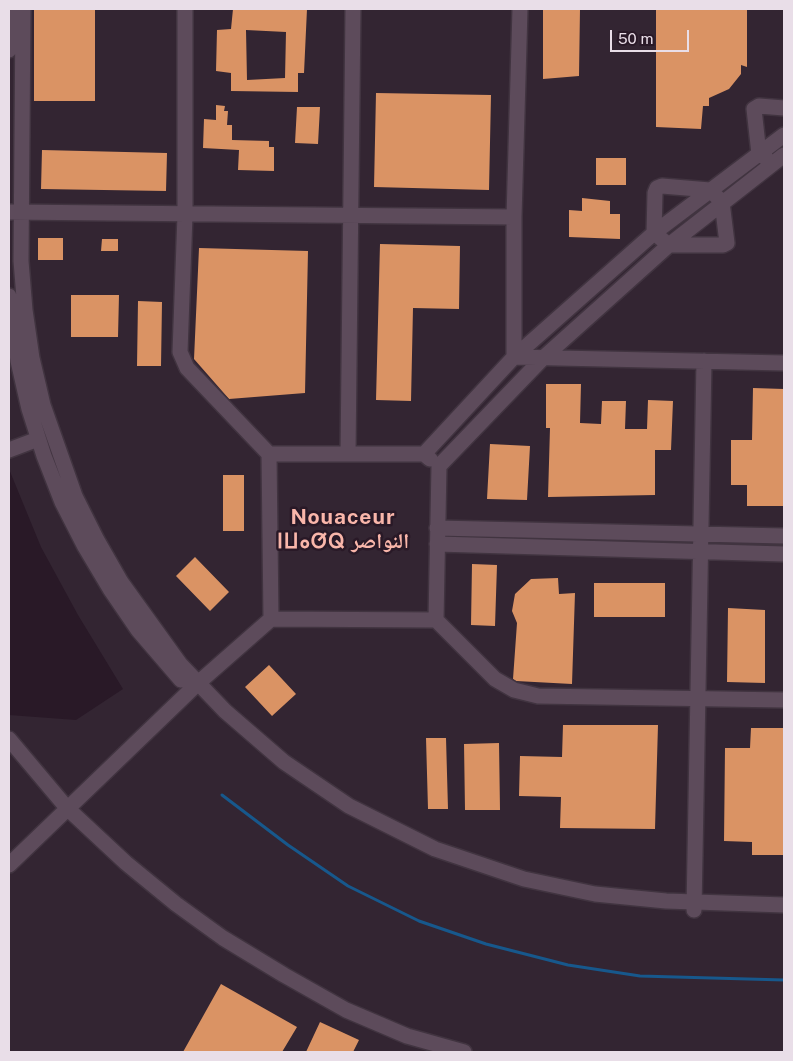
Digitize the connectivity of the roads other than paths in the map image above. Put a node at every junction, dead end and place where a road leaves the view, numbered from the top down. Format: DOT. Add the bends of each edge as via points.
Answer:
graph roads {
  1 [pos="9,9"];
  2 [pos="23,9"];
  3 [pos="185,9"];
  4 [pos="353,9"];
  5 [pos="520,9"];
  6 [pos="9,50"];
  7 [pos="784,108"];
  8 [pos="784,135"];
  9 [pos="15,141"];
  10 [pos="758,154"];
  11 [pos="781,160"];
  12 [pos="710,190"];
  13 [pos="722,202"];
  14 [pos="14,212"];
  15 [pos="185,214"];
  16 [pos="349,215"];
  17 [pos="514,217"];
  18 [pos="654,233"];
  19 [pos="669,245"];
  20 [pos="9,296"];
  21 [pos="514,357"];
  22 [pos="543,358"];
  23 [pos="704,361"];
  24 [pos="784,363"];
  25 [pos="38,439"];
  26 [pos="9,450"];
  27 [pos="269,454"];
  28 [pos="348,454"];
  29 [pos="424,454"];
  30 [pos="439,466"];
  31 [pos="437,528"];
  32 [pos="700,535"];
  33 [pos="784,536"];
  34 [pos="437,544"];
  35 [pos="700,552"];
  36 [pos="784,554"];
  37 [pos="271,619"];
  38 [pos="436,620"];
  39 [pos="194,687"];
  40 [pos="699,699"];
  41 [pos="784,700"];
  42 [pos="9,739"];
  43 [pos="68,808"];
  44 [pos="9,865"];
  45 [pos="784,905"];
  46 [pos="694,906"];
  47 [pos="762,908"];
  48 [pos="784,913"];
  49 [pos="464,1052"];
  1 -- 6 [label="street"];
  2 -- 9 [label="street"];
  3 -- 15 [label="street"];
  4 -- 16 [label="street"];
  5 -- 17 [label="street"];
  7 -- 10 [label="street" via="755,107"];
  8 -- 10 [label="street"];
  9 -- 14 [label="street"];
  10 -- 11 [label="street"];
  10 -- 12 [label="street"];
  11 -- 13 [label="street"];
  12 -- 13 [label="street"];
  12 -- 18 [label="street"];
  12 -- 18 [label="street" via="657,188"];
  13 -- 19 [label="street"];
  13 -- 19 [label="street" via="728,237 724,245"];
  14 -- 15 [label="street"];
  14 -- 39 [label="street" via="32,358 43,405 75,496 121,582"];
  15 -- 16 [label="street"];
  15 -- 27 [label="street" via="182,361"];
  16 -- 17 [label="street"];
  16 -- 28 [label="street"];
  17 -- 21 [label="street"];
  18 -- 19 [label="street"];
  18 -- 21 [label="street"];
  19 -- 22 [label="street"];
  20 -- 25 [label="street" via="18,361"];
  21 -- 22 [label="street"];
  21 -- 29 [label="street"];
  22 -- 23 [label="street"];
  22 -- 30 [label="street"];
  23 -- 24 [label="street"];
  23 -- 32 [label="street"];
  25 -- 26 [label="street"];
  25 -- 39 [label="street" via="62,502 110,589 138,630"];
  27 -- 28 [label="street"];
  27 -- 37 [label="street"];
  28 -- 29 [label="street"];
  29 -- 30 [label="street"];
  30 -- 31 [label="street"];
  31 -- 32 [label="street"];
  31 -- 34 [label="street"];
  32 -- 33 [label="street"];
  32 -- 35 [label="street"];
  34 -- 35 [label="street"];
  34 -- 38 [label="street"];
  35 -- 36 [label="street"];
  35 -- 40 [label="street"];
  37 -- 38 [label="street"];
  37 -- 39 [label="street"];
  38 -- 40 [label="street" via="495,678 514,690 538,696"];
  39 -- 43 [label="street"];
  39 -- 46 [label="street" via="284,762 381,828 432,857 584,901"];
  40 -- 41 [label="street"];
  40 -- 46 [label="street"];
  42 -- 43 [label="street"];
  43 -- 44 [label="street"];
  43 -- 49 [label="street" via="126,863 176,904 284,975 346,1010 398,1032"];
  45 -- 47 [label="street"];
  46 -- 47 [label="street"];
  47 -- 48 [label="street"];
}
